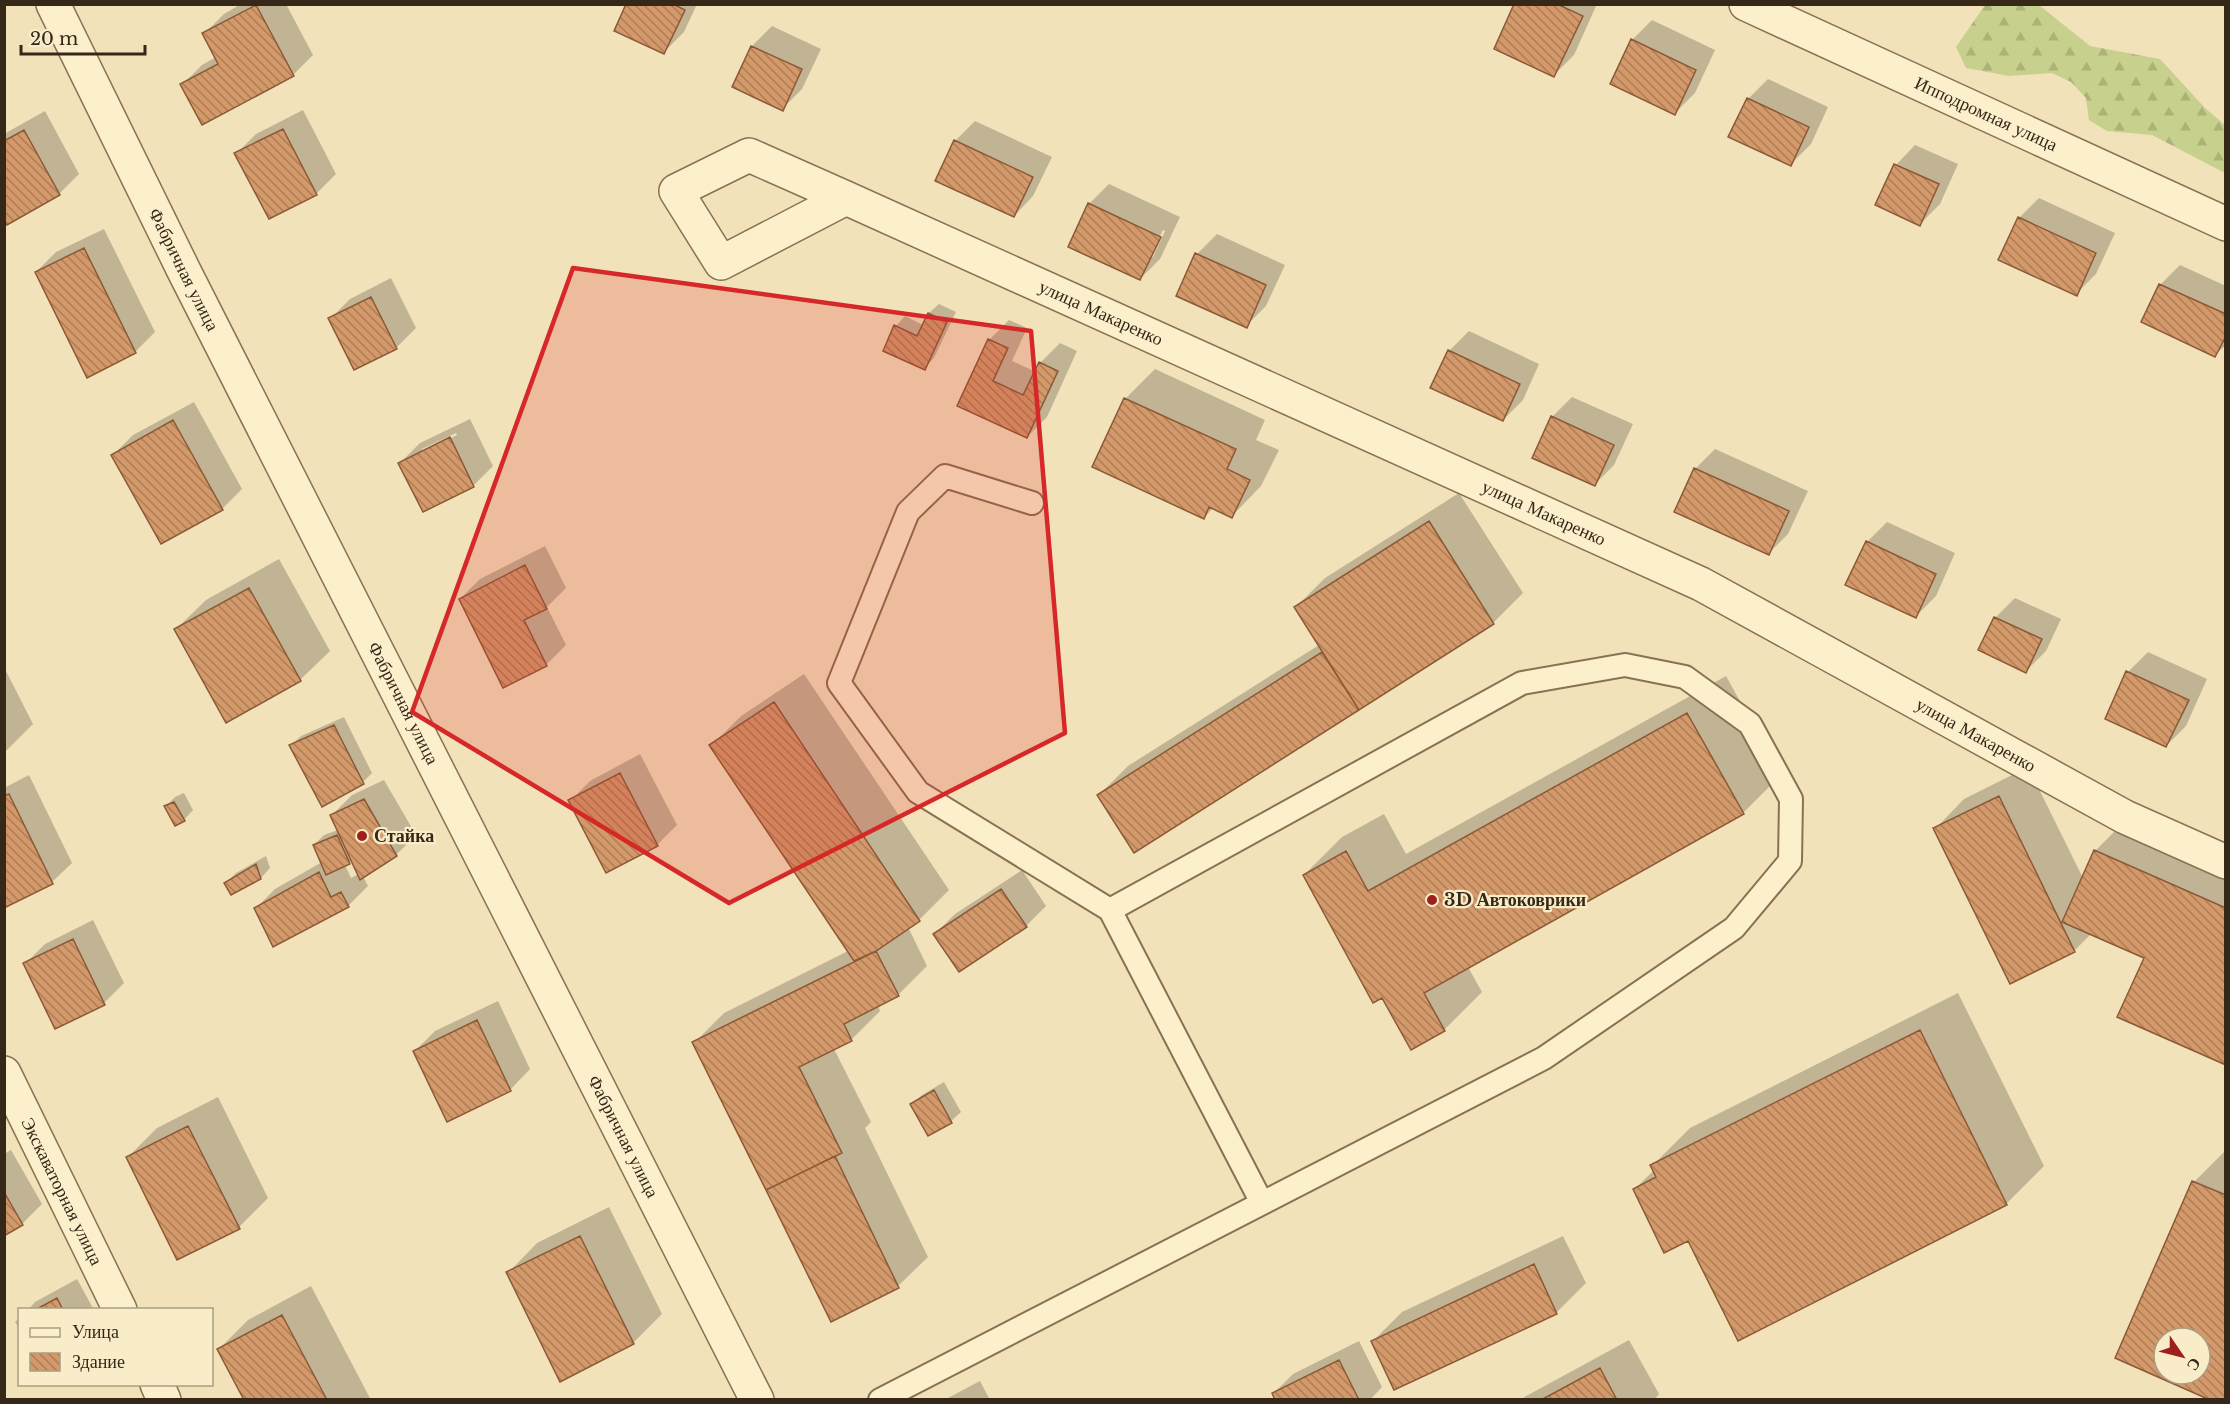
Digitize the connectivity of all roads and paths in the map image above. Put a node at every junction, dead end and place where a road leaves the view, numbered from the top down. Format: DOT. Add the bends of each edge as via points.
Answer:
graph roads {
  1 [pos="53,4"];
  2 [pos="1746,4"];
  3 [pos="846,198"];
  4 [pos="2226,224"];
  5 [pos="1032,503"];
  6 [pos="2226,862"];
  7 [pos="1110,910"];
  8 [pos="4,1073"];
  9 [pos="1262,1203"];
  10 [pos="119,1308"];
  11 [pos="158,1386"];
  12 [pos="164,1400"];
  13 [pos="757,1400"];
  14 [pos="880,1400"];
  1 -- 13 [label="street, Фабричная улица"];
  2 -- 4 [label="street, Ипподромная улица"];
  3 -- 6 [label="street, улица Макаренко" via="1701,584 2125,817"];
  5 -- 7 [label="lane" via="945,476 908,512 839,683 918,792"];
  7 -- 9 [label="lane"];
  7 -- 9 [label="lane" via="1522,683 1625,665 1685,677 1750,724 1791,800 1790,861 1734,928 1544,1058"];
  8 -- 10 [label="street, Экскаваторная улица"];
  9 -- 14 [label="lane"];
  11 -- 12 [label="street"];
}
